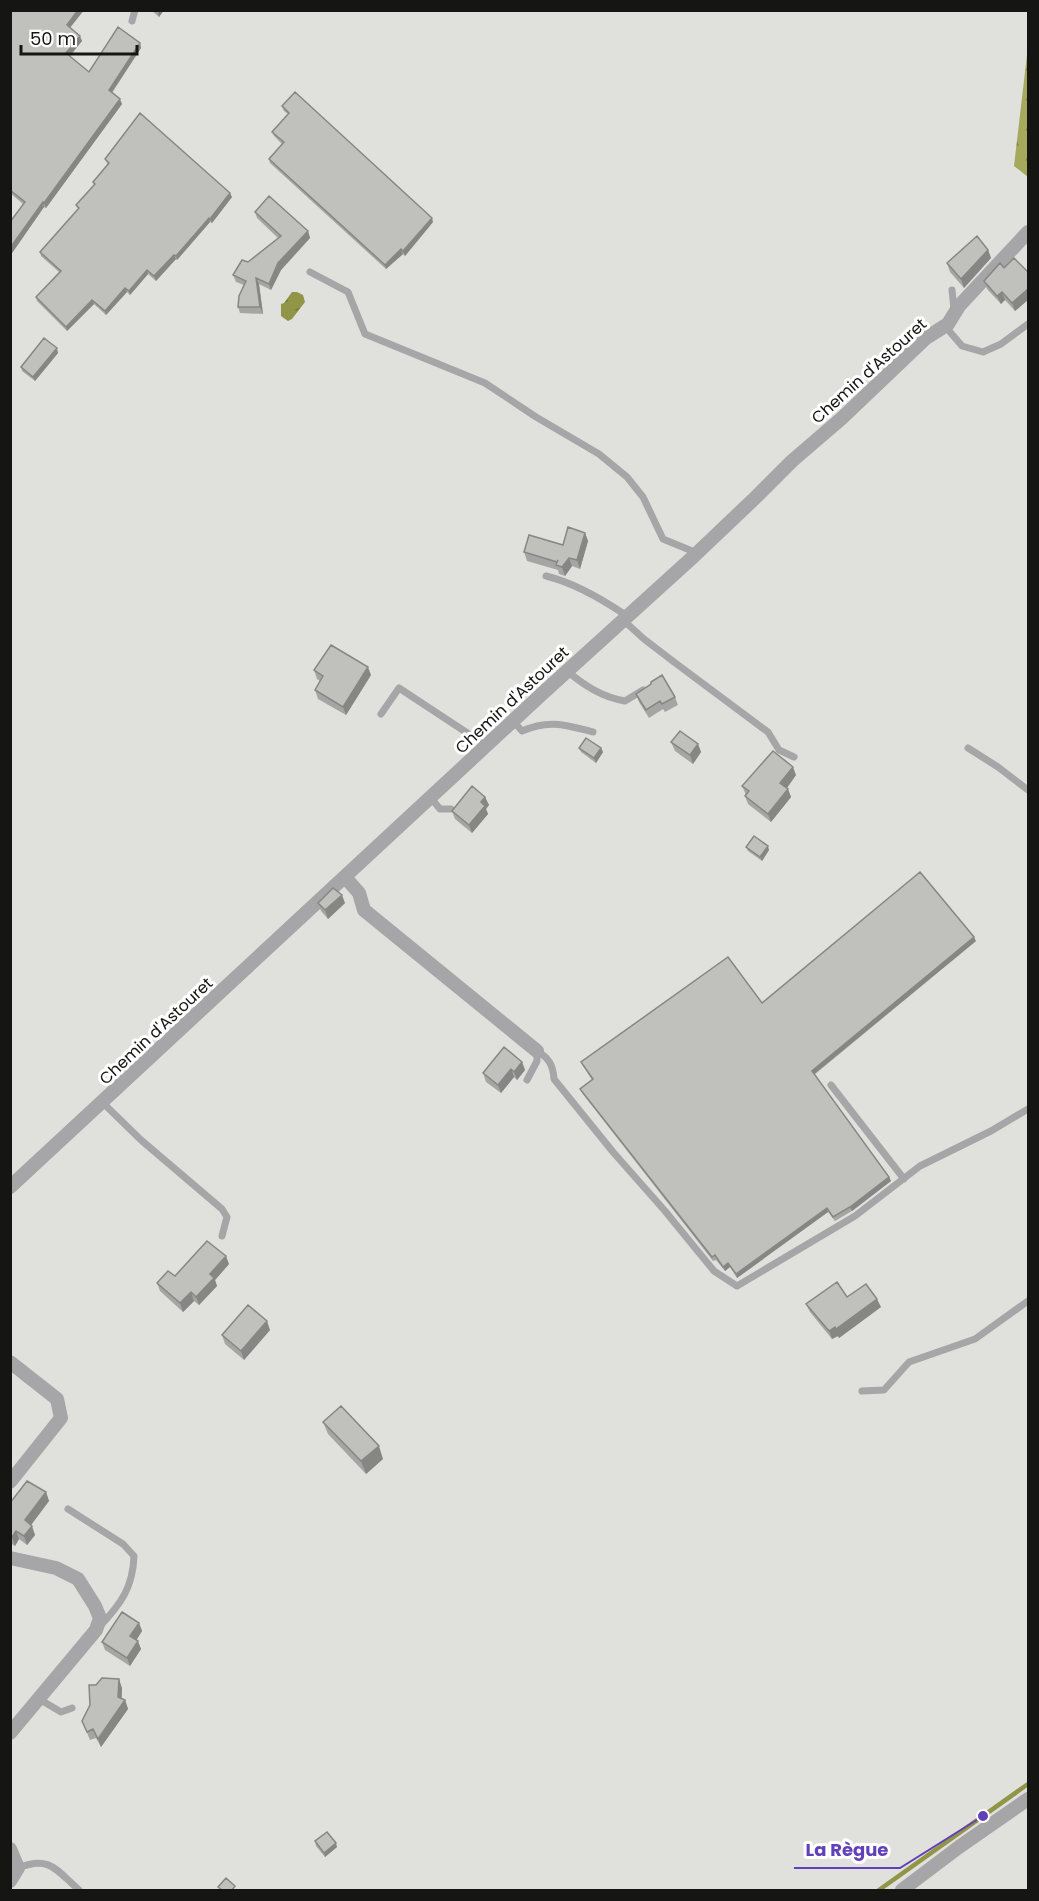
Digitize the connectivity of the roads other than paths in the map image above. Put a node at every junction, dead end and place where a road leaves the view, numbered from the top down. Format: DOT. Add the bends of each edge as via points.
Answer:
graph roads {
  1 [pos="135,10"];
  2 [pos="132,21"];
  3 [pos="1029,232"];
  4 [pos="310,272"];
  5 [pos="952,290"];
  6 [pos="954,315"];
  7 [pos="1029,324"];
  8 [pos="945,326"];
  9 [pos="697,553"];
  10 [pos="546,576"];
  11 [pos="625,618"];
  12 [pos="567,671"];
  13 [pos="647,687"];
  14 [pos="381,714"];
  15 [pos="513,721"];
  16 [pos="593,732"];
  17 [pos="487,746"];
  18 [pos="968,748"];
  19 [pos="794,757"];
  20 [pos="1029,790"];
  21 [pos="431,798"];
  22 [pos="452,809"];
  23 [pos="345,877"];
  24 [pos="537,1051"];
  25 [pos="527,1080"];
  26 [pos="831,1085"];
  27 [pos="102,1102"];
  28 [pos="1029,1109"];
  29 [pos="904,1179"];
  30 [pos="10,1188"];
  31 [pos="222,1236"];
  32 [pos="1029,1301"];
  33 [pos="10,1362"];
  34 [pos="862,1391"];
  35 [pos="10,1482"];
  36 [pos="68,1509"];
  37 [pos="10,1558"];
  38 [pos="96,1630"];
  39 [pos="39,1699"];
  40 [pos="72,1708"];
  41 [pos="10,1733"];
  42 [pos="1029,1799"];
  43 [pos="10,1849"];
  44 [pos="18,1868"];
  45 [pos="10,1881"];
  46 [pos="79,1890"];
  47 [pos="902,1890"];
  1 -- 2 [label="lane"];
  3 -- 6 [label="street, Chemin d'Astouret"];
  4 -- 9 [label="lane" via="348,292 365,334 485,383 607,459 643,497 663,539"];
  5 -- 6 [label="lane"];
  6 -- 8 [label="street, Chemin d'Astouret"];
  7 -- 8 [label="lane" via="983,352 962,346"];
  8 -- 9 [label="street, Chemin d'Astouret" via="926,338"];
  9 -- 11 [label="street, Chemin d'Astouret"];
  10 -- 11 [label="lane" via="564,580 609,604"];
  11 -- 12 [label="street, Chemin d'Astouret"];
  11 -- 19 [label="lane" via="645,639 768,732 779,750"];
  12 -- 13 [label="lane" via="611,699 625,701"];
  12 -- 15 [label="street, Chemin d'Astouret"];
  14 -- 17 [label="lane" via="399,688"];
  15 -- 16 [label="lane" via="522,731 538,724 566,725"];
  15 -- 17 [label="street, Chemin d'Astouret"];
  17 -- 21 [label="street, Chemin d'Astouret"];
  18 -- 20 [label="lane"];
  21 -- 22 [label="lane" via="440,809"];
  21 -- 23 [label="street, Chemin d'Astouret"];
  23 -- 24 [label="street" via="359,894 364,910"];
  23 -- 27 [label="street, Chemin d'Astouret"];
  24 -- 25 [label="lane"];
  24 -- 29 [label="lane" via="554,1067 554,1079 714,1271 737,1286 855,1216"];
  26 -- 29 [label="lane"];
  27 -- 30 [label="street, Chemin d'Astouret"];
  27 -- 31 [label="lane" via="222,1209 227,1217"];
  28 -- 29 [label="lane" via="920,1166"];
  32 -- 34 [label="lane" via="975,1339 909,1362 884,1390"];
  33 -- 35 [label="street" via="57,1399 61,1418"];
  36 -- 38 [label="lane" via="123,1544 134,1556 128,1591"];
  37 -- 38 [label="street" via="56,1568 78,1579 100,1618"];
  38 -- 39 [label="street"];
  39 -- 40 [label="lane" via="61,1712"];
  39 -- 41 [label="street"];
  42 -- 47 [label="street"];
  43 -- 44 [label="street"];
  44 -- 45 [label="street"];
  44 -- 46 [label="lane" via="34,1862 50,1864"];
}
